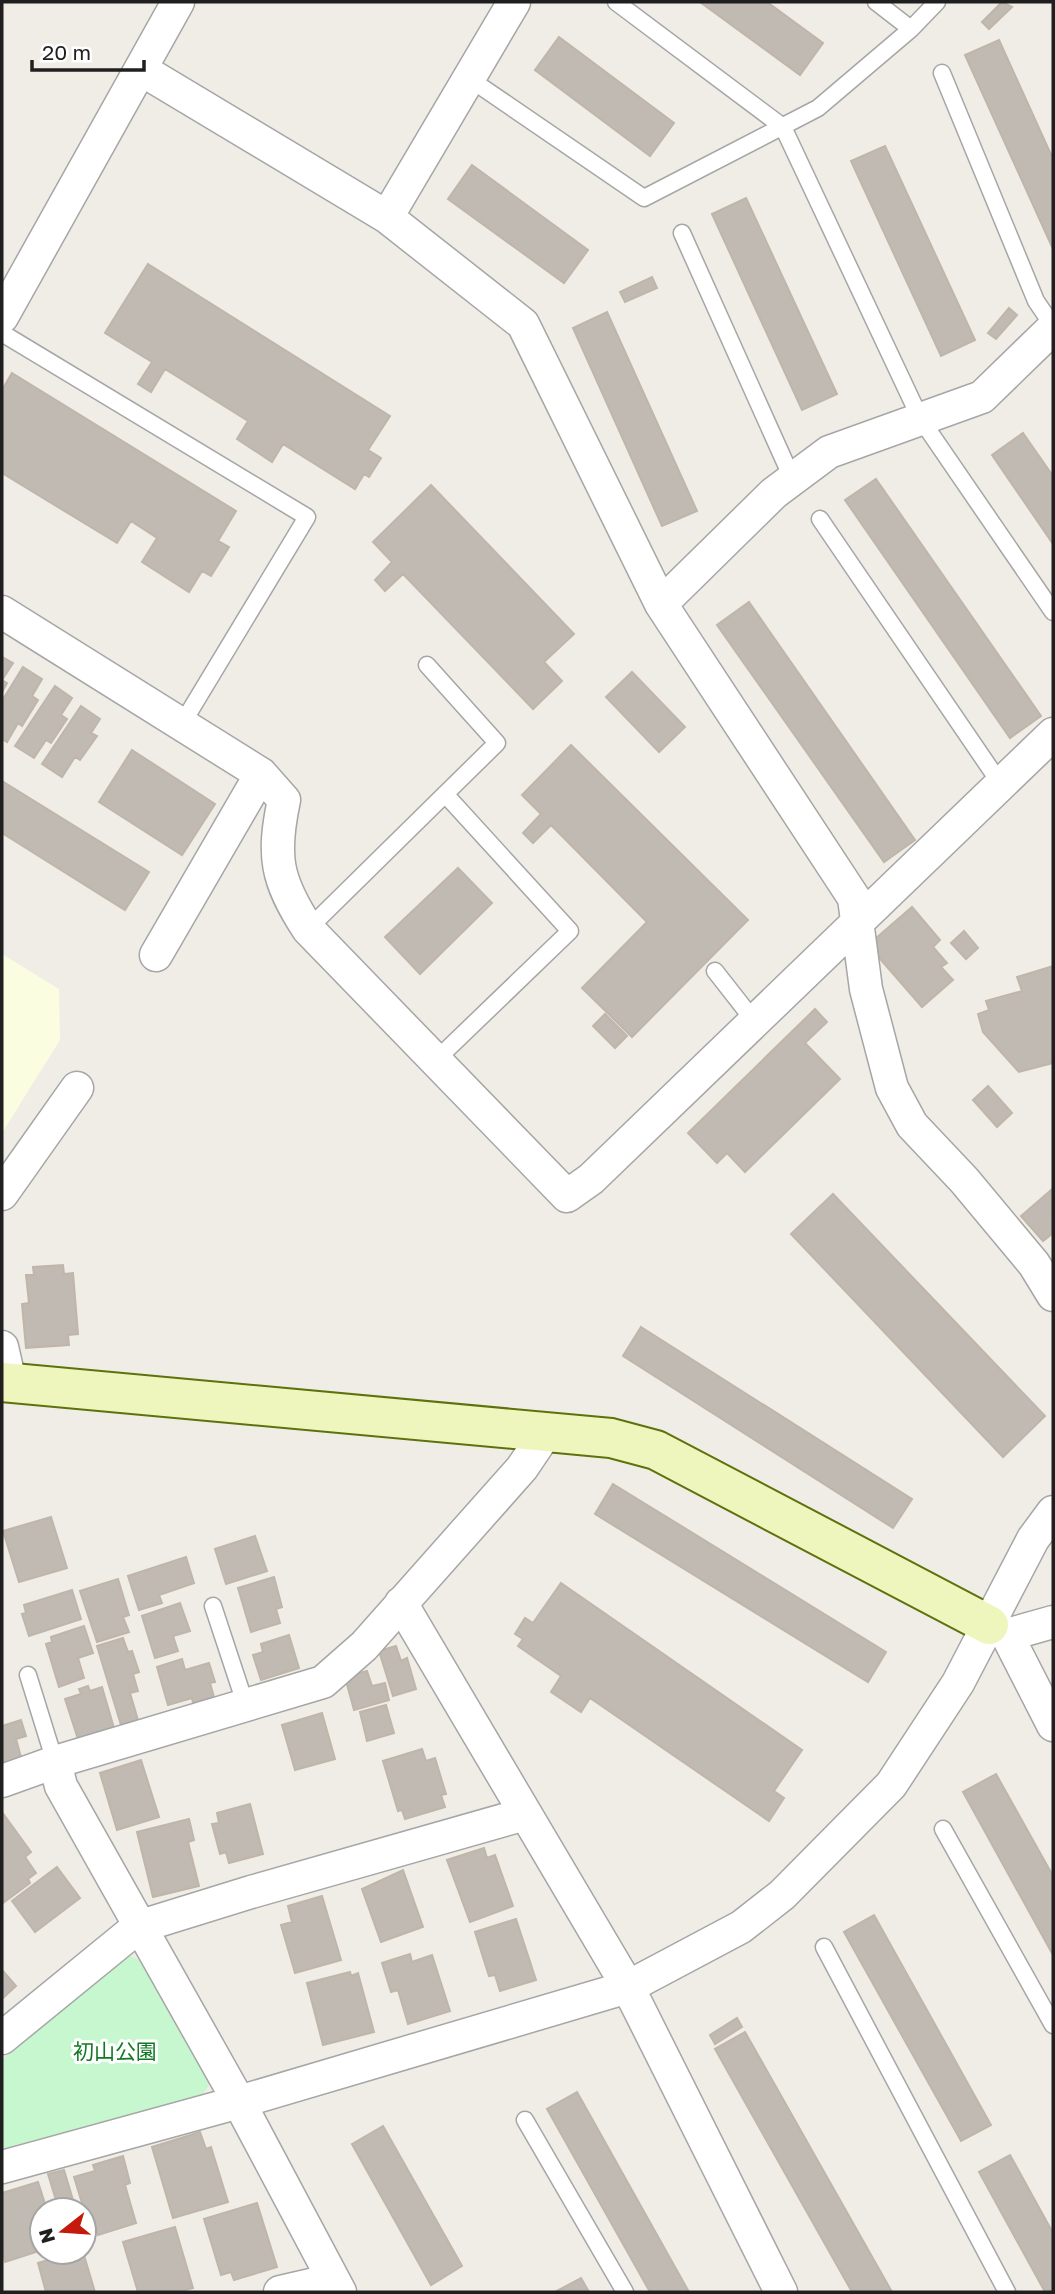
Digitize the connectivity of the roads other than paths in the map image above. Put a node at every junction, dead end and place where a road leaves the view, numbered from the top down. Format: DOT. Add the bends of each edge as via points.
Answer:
graph roads {
  1 [pos="177,2"];
  2 [pos="514,2"];
  3 [pos="616,2"];
  4 [pos="876,2"];
  5 [pos="937,2"];
  6 [pos="911,29"];
  7 [pos="142,70"];
  8 [pos="942,73"];
  9 [pos="470,79"];
  10 [pos="783,127"];
  11 [pos="387,217"];
  12 [pos="682,233"];
  13 [pos="2,317"];
  14 [pos="1053,327"];
  15 [pos="2,333"];
  16 [pos="920,418"];
  17 [pos="792,478"];
  18 [pos="820,519"];
  19 [pos="661,604"];
  20 [pos="2,612"];
  21 [pos="1053,612"];
  22 [pos="428,665"];
  23 [pos="182,724"];
  24 [pos="1053,734"];
  25 [pos="261,774"];
  26 [pos="1000,783"];
  27 [pos="445,794"];
  28 [pos="858,923"];
  29 [pos="307,929"];
  30 [pos="156,955"];
  31 [pos="715,971"];
  32 [pos="755,1022"];
  33 [pos="436,1061"];
  34 [pos="77,1088"];
  35 [pos="2,1194"];
  36 [pos="1053,1295"];
  37 [pos="4,1370"];
  38 [pos="547,1431"];
  39 [pos="1053,1512"];
  40 [pos="401,1603"];
  41 [pos="213,1606"];
  42 [pos="1053,1622"];
  43 [pos="998,1630"];
  44 [pos="28,1675"];
  45 [pos="245,1703"];
  46 [pos="1053,1725"];
  47 [pos="55,1762"];
  48 [pos="2,1781"];
  49 [pos="525,1814"];
  50 [pos="943,1829"];
  51 [pos="138,1927"];
  52 [pos="824,1947"];
  53 [pos="628,1987"];
  54 [pos="1053,2025"];
  55 [pos="2,2038"];
  56 [pos="239,2102"];
  57 [pos="525,2120"];
  58 [pos="2,2167"];
  59 [pos="336,2286"];
  60 [pos="280,2292"];
  61 [pos="625,2292"];
  62 [pos="781,2292"];
  63 [pos="1007,2292"];
  1 -- 7 [label="street"];
  2 -- 9 [label="street"];
  3 -- 10 [label="lane"];
  4 -- 6 [label="lane"];
  5 -- 6 [label="lane"];
  6 -- 10 [label="lane" via="818,108"];
  7 -- 11 [label="street"];
  7 -- 13 [label="street"];
  8 -- 14 [label="lane" via="1037,300"];
  9 -- 10 [label="lane" via="644,198"];
  9 -- 11 [label="street"];
  10 -- 16 [label="lane"];
  11 -- 19 [label="street" via="523,324"];
  12 -- 17 [label="lane"];
  14 -- 16 [label="street" via="982,397"];
  15 -- 23 [label="lane" via="307,517"];
  16 -- 17 [label="street" via="829,452"];
  16 -- 21 [label="lane"];
  17 -- 19 [label="street"];
  18 -- 26 [label="lane"];
  19 -- 28 [label="street" via="854,898"];
  20 -- 23 [label="street"];
  22 -- 27 [label="lane" via="497,743"];
  23 -- 25 [label="street"];
  24 -- 26 [label="street"];
  25 -- 29 [label="street" via="284,800 276,838 279,869 288,898"];
  25 -- 30 [label="street"];
  26 -- 28 [label="street"];
  27 -- 29 [label="lane"];
  27 -- 33 [label="lane" via="570,931"];
  28 -- 32 [label="street"];
  28 -- 36 [label="street" via="866,989 892,1088 912,1125 1034,1264"];
  29 -- 33 [label="street"];
  31 -- 32 [label="lane"];
  32 -- 33 [label="street" via="591,1179 567,1196"];
  34 -- 35 [label="street"];
  37 -- 38 [label="street"];
  38 -- 40 [label="street" via="522,1468"];
  38 -- 43 [label="street" via="611,1438 656,1450"];
  39 -- 43 [label="street" via="1033,1539"];
  40 -- 45 [label="street" via="364,1646 323,1682"];
  40 -- 49 [label="street"];
  41 -- 45 [label="lane"];
  42 -- 43 [label="street"];
  43 -- 46 [label="street"];
  43 -- 53 [label="street" via="891,1785 782,1895 741,1927"];
  44 -- 47 [label="lane"];
  45 -- 47 [label="street"];
  47 -- 48 [label="street"];
  47 -- 51 [label="street" via="61,1786"];
  49 -- 51 [label="street"];
  49 -- 53 [label="street"];
  50 -- 54 [label="lane"];
  51 -- 55 [label="street"];
  51 -- 56 [label="street"];
  52 -- 63 [label="lane"];
  53 -- 56 [label="street"];
  53 -- 62 [label="street"];
  56 -- 58 [label="street"];
  56 -- 59 [label="street"];
  57 -- 61 [label="lane"];
  59 -- 60 [label="street"];
}
